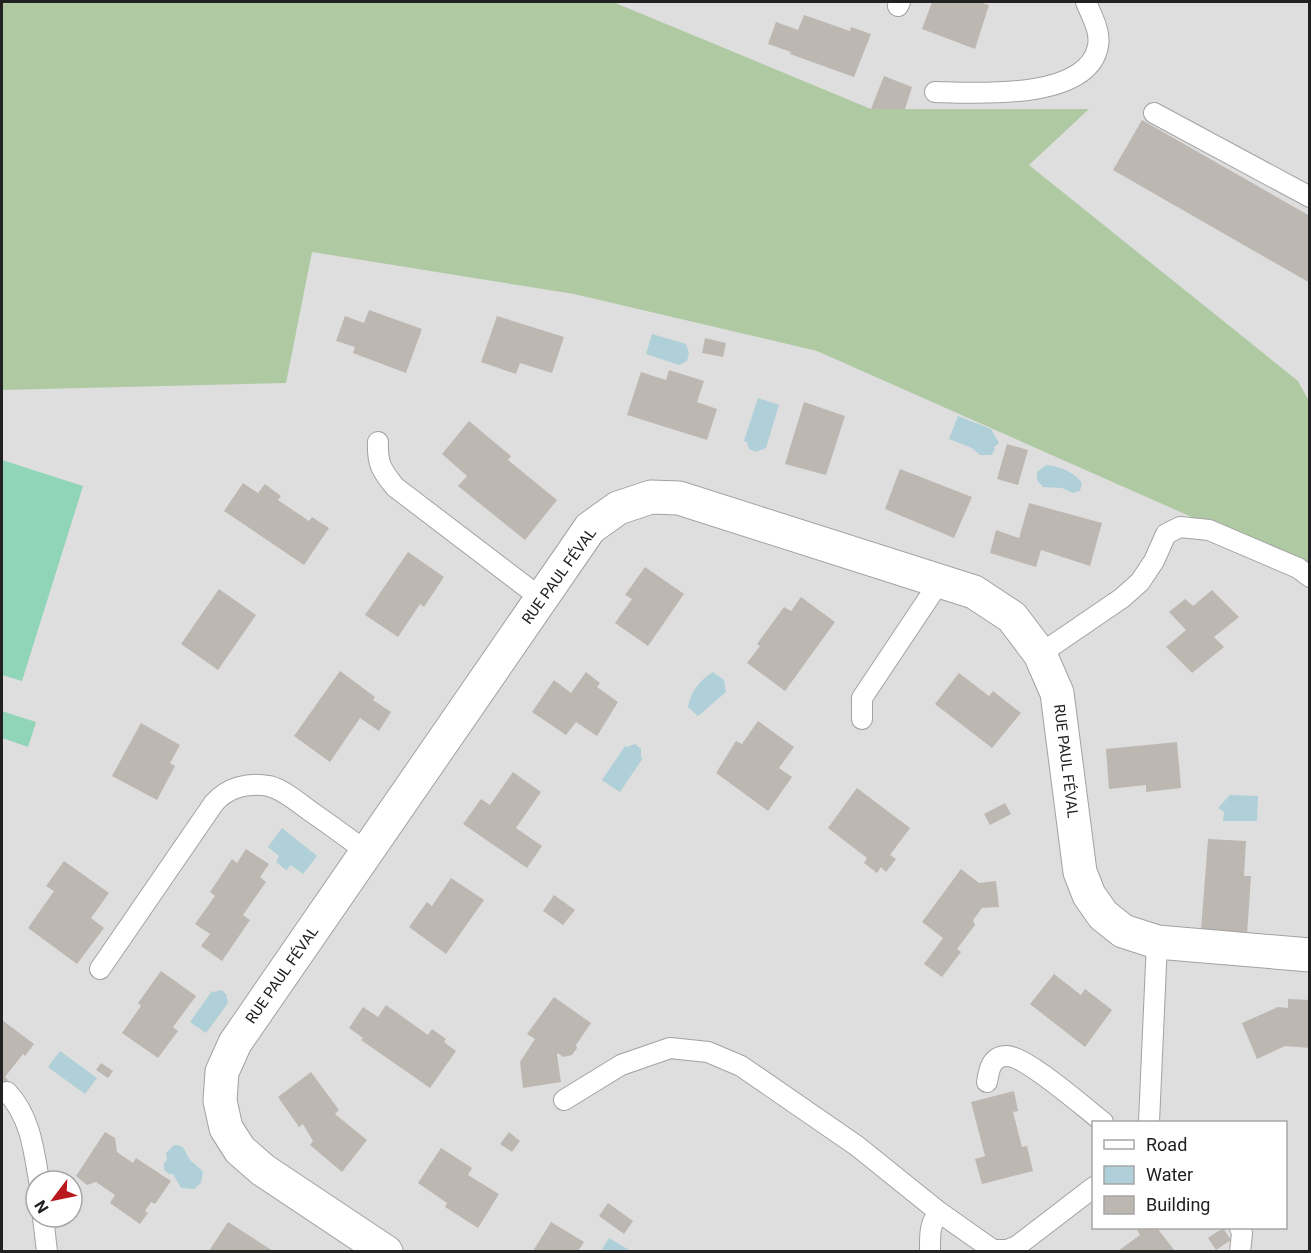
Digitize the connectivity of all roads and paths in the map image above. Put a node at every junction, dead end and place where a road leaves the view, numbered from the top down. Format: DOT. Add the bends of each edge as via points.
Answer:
graph roads {
  1 [pos="1086,2"];
  2 [pos="935,92"];
  3 [pos="1154,113"];
  4 [pos="1310,197"];
  5 [pos="378,442"];
  6 [pos="1310,577"];
  7 [pos="940,581"];
  8 [pos="542,599"];
  9 [pos="1040,654"];
  10 [pos="862,719"];
  11 [pos="367,852"];
  12 [pos="1157,942"];
  13 [pos="1310,955"];
  14 [pos="100,969"];
  15 [pos="987,1082"];
  16 [pos="7,1092"];
  17 [pos="564,1100"];
  18 [pos="1102,1121"];
  19 [pos="1151,1121"];
  20 [pos="37,1169"];
  21 [pos="1092,1189"];
  22 [pos="939,1212"];
  23 [pos="44,1229"];
  24 [pos="1241,1229"];
  25 [pos="374,1248"];
  26 [pos="46,1251"];
  27 [pos="930,1251"];
  28 [pos="1240,1251"];
  1 -- 2 [label="lane" via="1096,26 1098,46 1088,66 1068,79 1003,94"];
  3 -- 4 [label="lane"];
  5 -- 8 [label="lane" via="377,459 395,488"];
  6 -- 9 [label="lane" via="1298,568 1209,530 1180,527 1166,534 1140,582"];
  7 -- 8 [label="street, RUE PAUL FÉVAL" via="679,498 651,496 618,508 590,528"];
  7 -- 9 [label="street, RUE PAUL FÉVAL" via="974,592 1012,617"];
  7 -- 10 [label="lane" via="862,698"];
  8 -- 11 [label="street, RUE PAUL FÉVAL"];
  9 -- 12 [label="street, RUE PAUL FÉVAL" via="1057,693 1080,872 1089,895 1103,915 1123,931"];
  11 -- 14 [label="lane" via="270,786 233,789 214,803"];
  11 -- 25 [label="street, RUE PAUL FÉVAL" via="235,1043 222,1072 220,1101 226,1128 240,1150"];
  12 -- 13 [label="street, RUE PAUL FÉVAL"];
  12 -- 19 [label="lane"];
  15 -- 18 [label="lane" via="990,1065 1008,1056 1059,1087"];
  16 -- 20 [label="lane" via="30,1132"];
  17 -- 22 [label="lane" via="621,1065 670,1048 708,1052 741,1066 858,1146"];
  21 -- 22 [label="lane" via="1017,1246 1006,1250 993,1250"];
  22 -- 27 [label="lane" via="930,1228"];
  23 -- 26 [label="lane"];
  24 -- 28 [label="lane"];
}
